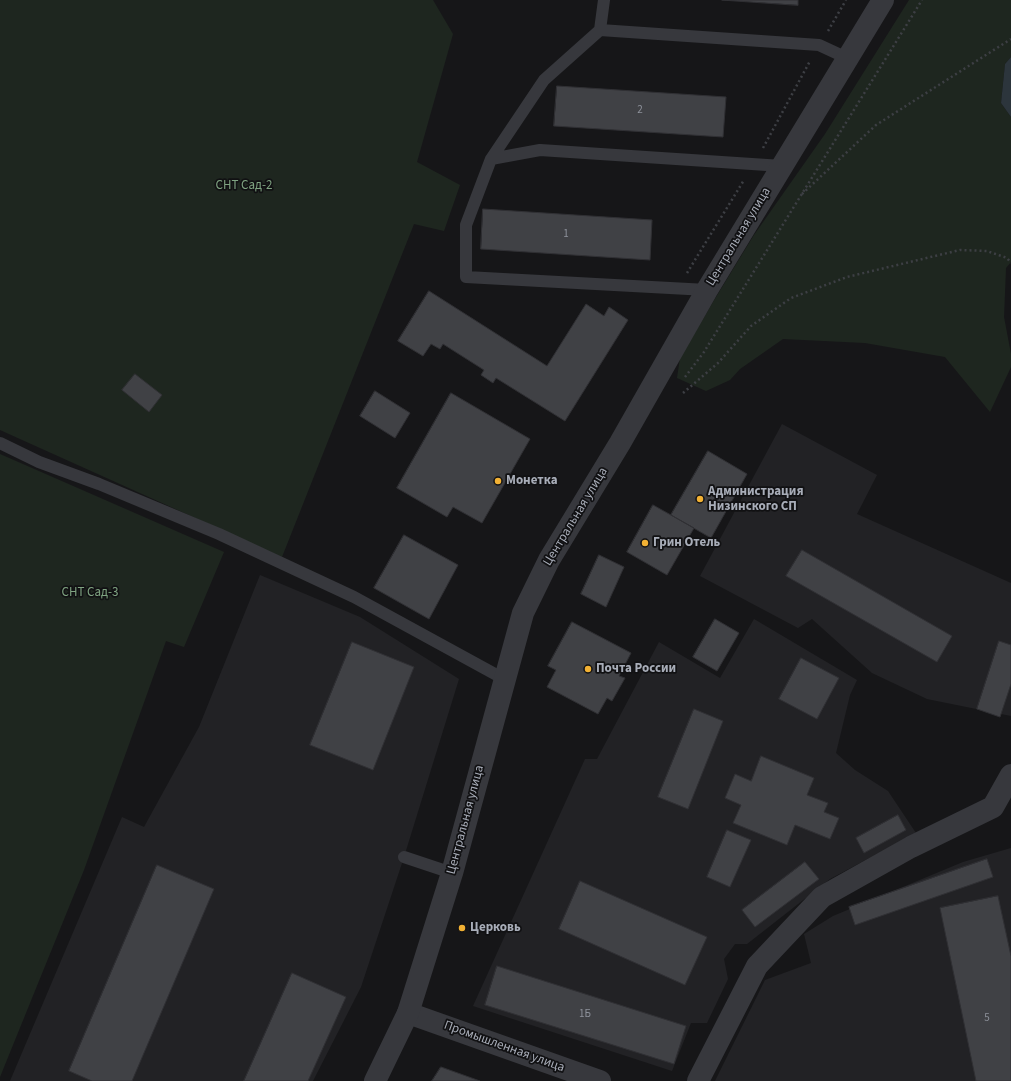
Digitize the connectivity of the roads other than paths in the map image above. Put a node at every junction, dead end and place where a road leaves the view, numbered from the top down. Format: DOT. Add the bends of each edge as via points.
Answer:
graph roads {
  1 [pos="604,0"];
  2 [pos="883,0"];
  3 [pos="600,30"];
  4 [pos="847,58"];
  5 [pos="491,159"];
  6 [pos="782,166"];
  7 [pos="707,290"];
  8 [pos="0,443"];
  9 [pos="504,679"];
  10 [pos="1011,775"];
  11 [pos="404,857"];
  12 [pos="452,873"];
  13 [pos="408,1013"];
  14 [pos="375,1081"];
  15 [pos="600,1081"];
  16 [pos="698,1081"];
  1 -- 3 [label="lane"];
  2 -- 4 [label="street, Центральная улица"];
  3 -- 4 [label="lane" via="819,45"];
  3 -- 5 [label="lane" via="544,80"];
  4 -- 6 [label="street, Центральная улица"];
  5 -- 6 [label="lane" via="540,150"];
  5 -- 7 [label="lane" via="466,225 466,277"];
  6 -- 7 [label="street, Центральная улица"];
  7 -- 9 [label="street, Центральная улица" via="620,443 549,560 523,613"];
  8 -- 9 [label="lane" via="39,462 219,534 354,597"];
  9 -- 12 [label="street, Центральная улица"];
  10 -- 16 [label="street" via="993,807 911,847 822,897 757,966"];
  11 -- 12 [label="lane"];
  12 -- 13 [label="street, Центральная улица"];
  13 -- 14 [label="street, Центральная улица"];
  13 -- 15 [label="street, Промышленная улица"];
}
